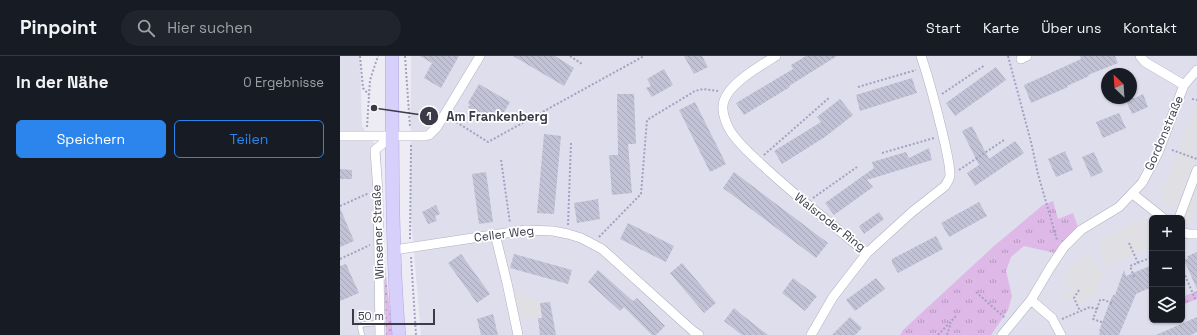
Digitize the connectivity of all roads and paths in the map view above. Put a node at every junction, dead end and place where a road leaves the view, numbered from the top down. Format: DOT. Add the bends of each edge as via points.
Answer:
graph roads {
  1 [pos="360,56"];
  2 [pos="378,56"];
  3 [pos="392,56"];
  4 [pos="405,56"];
  5 [pos="480,56"];
  6 [pos="570,56"];
  7 [pos="644,56"];
  8 [pos="776,56"];
  9 [pos="921,56"];
  10 [pos="1008,56"];
  11 [pos="1140,56"];
  12 [pos="582,64"];
  13 [pos="985,65"];
  14 [pos="925,67"];
  15 [pos="1197,70"];
  16 [pos="1184,85"];
  17 [pos="858,88"];
  18 [pos="727,93"];
  19 [pos="369,95"];
  20 [pos="830,98"];
  21 [pos="934,98"];
  22 [pos="1192,99"];
  23 [pos="1197,100"];
  24 [pos="445,115"];
  25 [pos="943,135"];
  26 [pos="340,136"];
  27 [pos="369,136"];
  28 [pos="392,136"];
  29 [pos="411,136"];
  30 [pos="1004,140"];
  31 [pos="571,142"];
  32 [pos="1172,150"];
  33 [pos="882,153"];
  34 [pos="1197,159"];
  35 [pos="501,160"];
  36 [pos="757,161"];
  37 [pos="858,167"];
  38 [pos="1197,170"];
  39 [pos="950,176"];
  40 [pos="378,192"];
  41 [pos="1133,194"];
  42 [pos="805,203"];
  43 [pos="340,206"];
  44 [pos="1159,215"];
  45 [pos="1180,215"];
  46 [pos="511,232"];
  47 [pos="1185,233"];
  48 [pos="495,234"];
  49 [pos="568,234"];
  50 [pos="1197,234"];
  51 [pos="593,243"];
  52 [pos="1129,243"];
  53 [pos="379,245"];
  54 [pos="1064,247"];
  55 [pos="410,248"];
  56 [pos="394,250"];
  57 [pos="867,253"];
  58 [pos="1149,258"];
  59 [pos="340,259"];
  60 [pos="1138,263"];
  61 [pos="1185,275"];
  62 [pos="1134,277"];
  63 [pos="1079,290"];
  64 [pos="976,292"];
  65 [pos="1031,300"];
  66 [pos="1196,301"];
  67 [pos="1112,303"];
  68 [pos="1097,309"];
  69 [pos="1080,311"];
  70 [pos="956,316"];
  71 [pos="952,321"];
  72 [pos="380,323"];
  73 [pos="1055,323"];
  74 [pos="1104,323"];
  75 [pos="1011,324"];
  76 [pos="362,335"];
  77 [pos="380,335"];
  78 [pos="399,335"];
  79 [pos="416,335"];
  80 [pos="518,335"];
  81 [pos="699,335"];
  82 [pos="811,335"];
  83 [pos="938,335"];
  84 [pos="947,335"];
  85 [pos="1002,335"];
  86 [pos="1061,335"];
  1 -- 19 [label="path" via="363,88"];
  2 -- 19 [label="path" via="370,80"];
  3 -- 28 [label="main road, Winsener Straße"];
  4 -- 29 [label="path"];
  5 -- 24 [label="street"];
  6 -- 12 [label="path"];
  7 -- 24 [label="path" via="488,142"];
  8 -- 18 [label="street" via="743,78"];
  9 -- 14 [label="street"];
  10 -- 54 [label="path" via="1053,226 1058,243"];
  11 -- 16 [label="street" via="1145,62"];
  13 -- 21 [label="path"];
  14 -- 17 [label="path"];
  14 -- 21 [label="street"];
  15 -- 16 [label="street, Gordonstraße"];
  16 -- 41 [label="street, Gordonstraße" via="1158,153"];
  18 -- 36 [label="street, Walsroder Ring" via="723,106 730,132"];
  18 -- 51 [label="path" via="703,89 695,91 648,120 641,194"];
  19 -- 27 [label="path"];
  20 -- 36 [label="path"];
  21 -- 25 [label="street"];
  22 -- 23 [label="path"];
  24 -- 29 [label="street" via="429,135"];
  25 -- 33 [label="path"];
  25 -- 39 [label="street"];
  26 -- 27 [label="street"];
  27 -- 28 [label="street"];
  28 -- 29 [label="street"];
  28 -- 40 [label="street, Winsener Straße" via="375,150"];
  28 -- 56 [label="main road, Winsener Straße"];
  29 -- 55 [label="path"];
  30 -- 39 [label="path"];
  31 -- 49 [label="path"];
  32 -- 34 [label="path"];
  35 -- 46 [label="path"];
  36 -- 42 [label="street, Walsroder Ring"];
  37 -- 42 [label="path"];
  38 -- 45 [label="street"];
  39 -- 57 [label="street, Walsroder Ring" via="945,186"];
  40 -- 43 [label="path"];
  40 -- 53 [label="street, Winsener Straße"];
  41 -- 44 [label="street"];
  41 -- 54 [label="street, Gordonstraße" via="1119,207 1081,230"];
  42 -- 57 [label="street, Walsroder Ring"];
  46 -- 48 [label="street, Celler Weg"];
  46 -- 49 [label="street, Celler Weg" via="539,230"];
  47 -- 50 [label="street"];
  48 -- 55 [label="street, Celler Weg"];
  48 -- 80 [label="street"];
  49 -- 51 [label="street, Celler Weg"];
  51 -- 81 [label="street, Celler Weg"];
  52 -- 60 [label="path"];
  53 -- 59 [label="path" via="369,246"];
  53 -- 72 [label="street, Winsener Straße"];
  54 -- 65 [label="street, Gordonstraße"];
  55 -- 56 [label="street, Celler Weg"];
  55 -- 79 [label="path"];
  56 -- 78 [label="main road, Winsener Straße"];
  57 -- 82 [label="street" via="833,297"];
  58 -- 60 [label="path"];
  60 -- 62 [label="path" via="1130,266"];
  61 -- 66 [label="path"];
  63 -- 69 [label="path" via="1074,298"];
  64 -- 75 [label="path"];
  65 -- 73 [label="street"];
  65 -- 75 [label="street, Gordonstraße"];
  67 -- 68 [label="path" via="1100,300"];
  68 -- 69 [label="path" via="1090,307"];
  68 -- 74 [label="path" via="1092,320"];
  69 -- 73 [label="path"];
  70 -- 71 [label="path"];
  71 -- 83 [label="path"];
  71 -- 84 [label="path"];
  72 -- 76 [label="lane" via="363,324 360,327"];
  72 -- 77 [label="street, Winsener Straße"];
  73 -- 86 [label="street"];
  75 -- 85 [label="street, Gordonstraße"];
}
